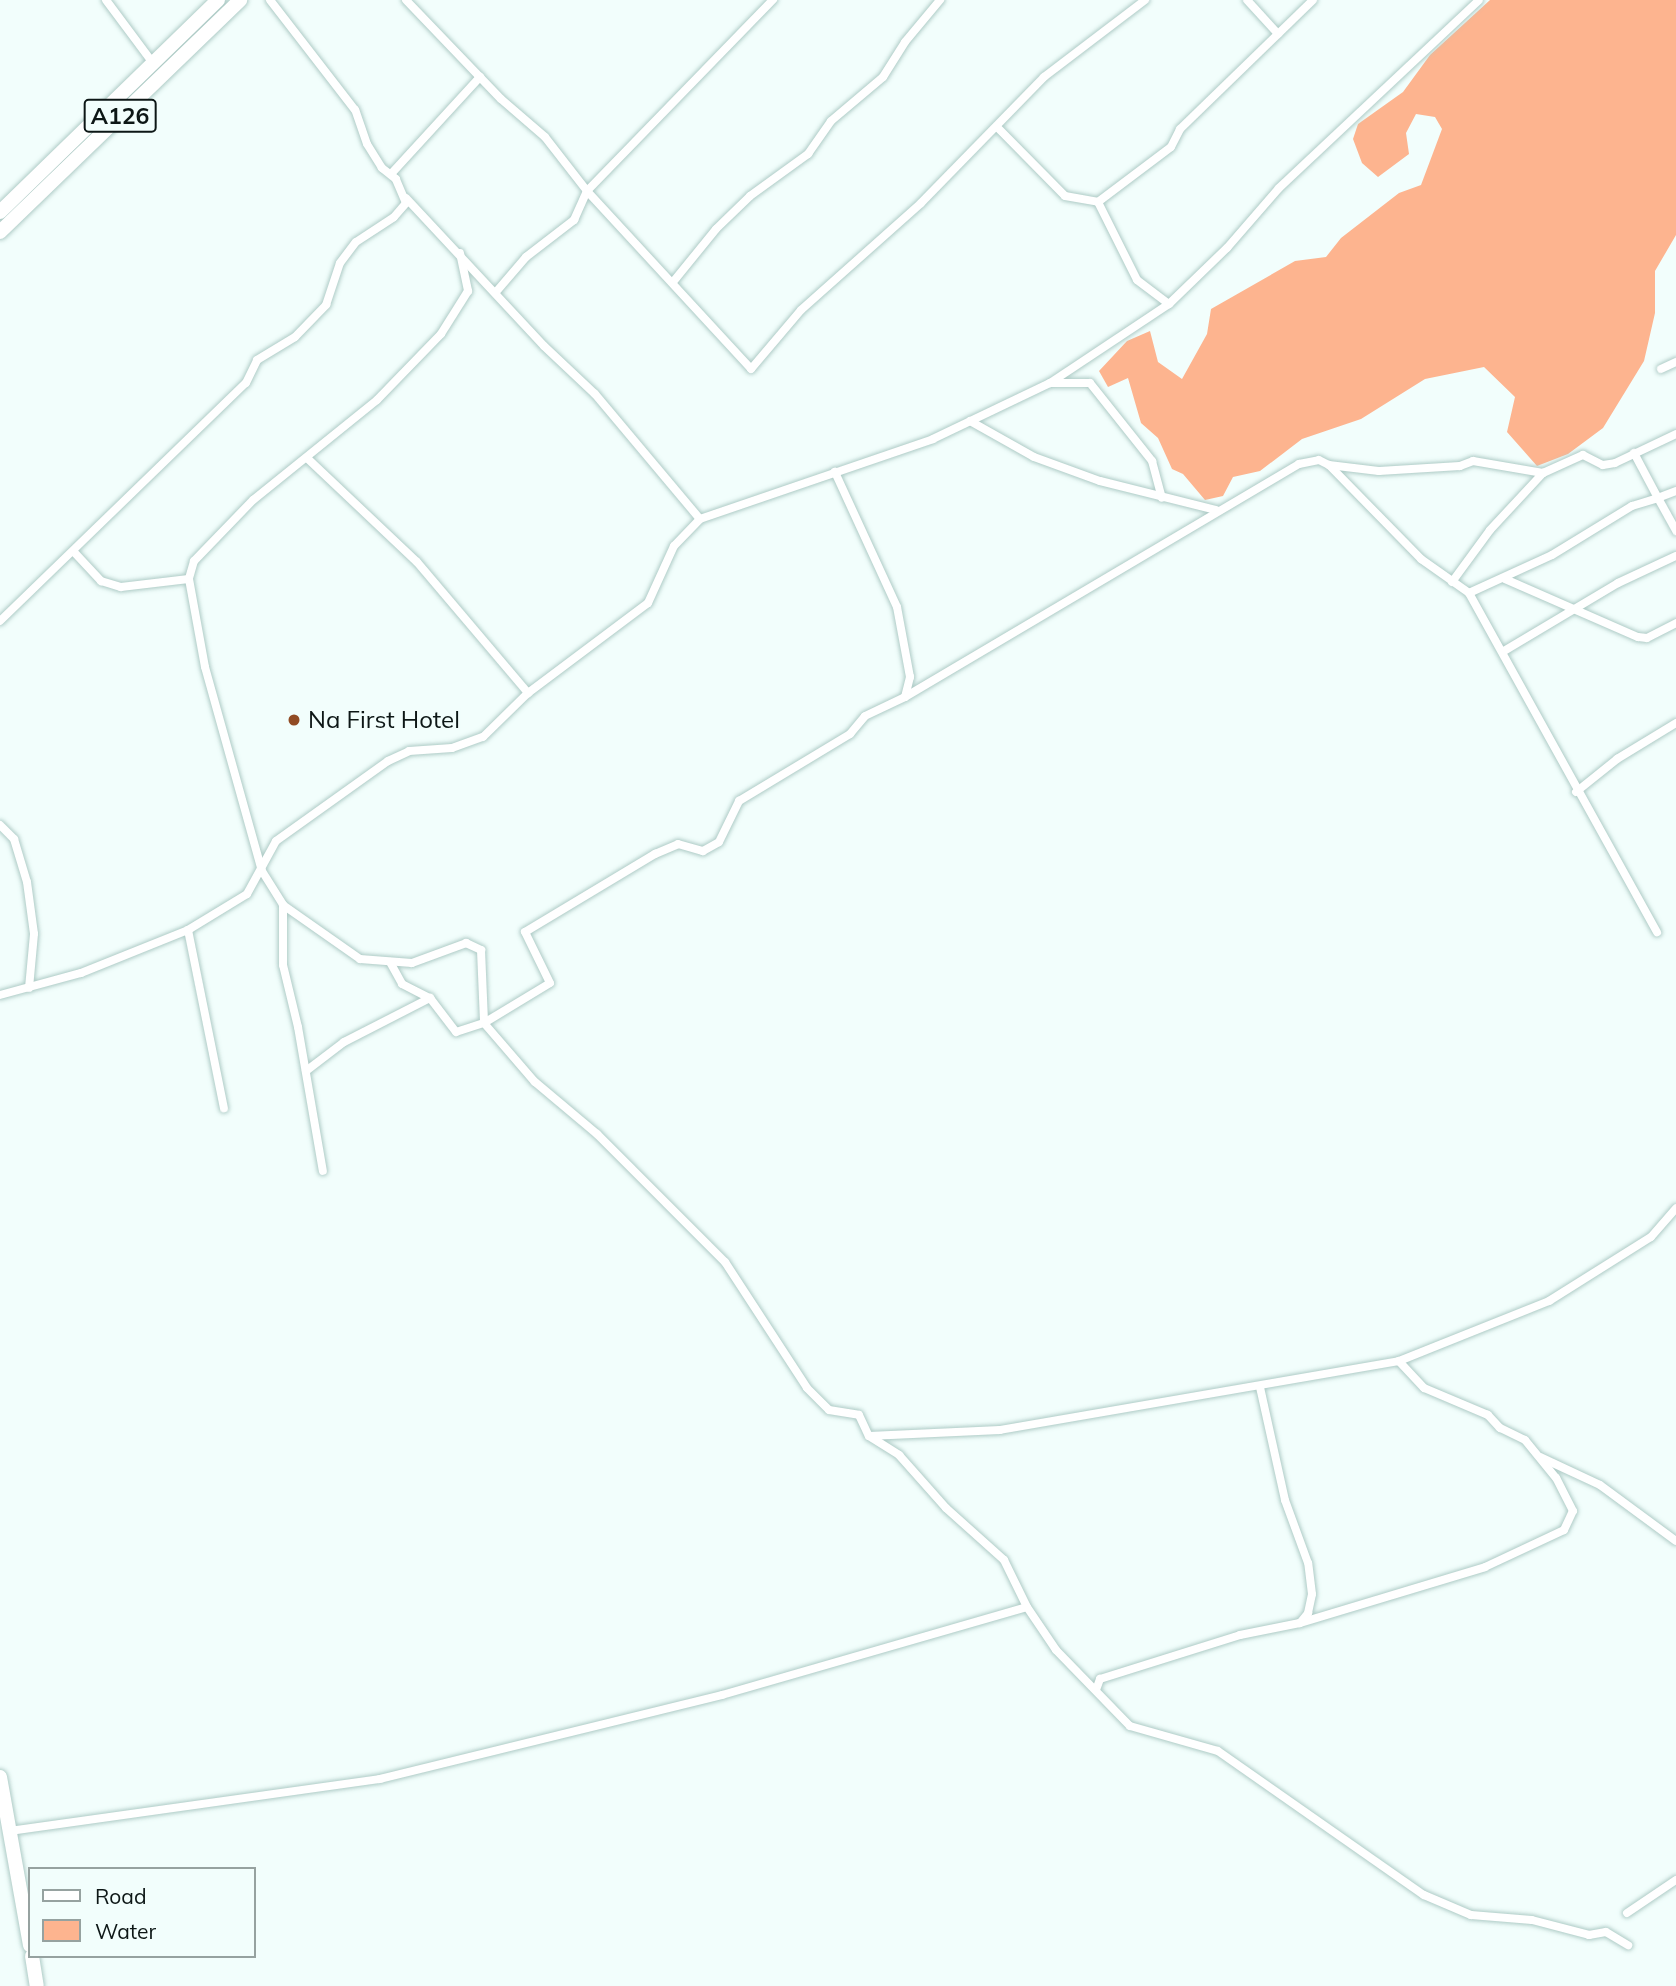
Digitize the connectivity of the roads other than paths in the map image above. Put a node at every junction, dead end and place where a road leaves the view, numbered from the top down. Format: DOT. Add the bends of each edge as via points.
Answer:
graph roads {
  1 [pos="106,0"];
  2 [pos="218,0"];
  3 [pos="240,0"];
  4 [pos="270,0"];
  5 [pos="406,0"];
  6 [pos="773,0"];
  7 [pos="940,0"];
  8 [pos="1145,0"];
  9 [pos="1247,0"];
  10 [pos="1312,0"];
  11 [pos="1479,0"];
  12 [pos="1278,34"];
  13 [pos="153,64"];
  14 [pos="480,77"];
  15 [pos="998,128"];
  16 [pos="391,174"];
  17 [pos="587,191"];
  18 [pos="406,198"];
  19 [pos="1098,202"];
  20 [pos="0,212"];
  21 [pos="0,232"];
  22 [pos="460,253"];
  23 [pos="673,282"];
  24 [pos="496,292"];
  25 [pos="1169,304"];
  26 [pos="1676,362"];
  27 [pos="1661,369"];
  28 [pos="1050,383"];
  29 [pos="970,421"];
  30 [pos="1676,434"];
  31 [pos="1633,453"];
  32 [pos="307,458"];
  33 [pos="1329,465"];
  34 [pos="835,472"];
  35 [pos="1544,473"];
  36 [pos="1676,491"];
  37 [pos="1162,498"];
  38 [pos="1658,498"];
  39 [pos="1216,510"];
  40 [pos="700,519"];
  41 [pos="1676,531"];
  42 [pos="74,552"];
  43 [pos="1676,556"];
  44 [pos="189,579"];
  45 [pos="1505,579"];
  46 [pos="1452,582"];
  47 [pos="1469,593"];
  48 [pos="1575,610"];
  49 [pos="0,621"];
  50 [pos="1676,623"];
  51 [pos="1504,651"];
  52 [pos="528,693"];
  53 [pos="905,697"];
  54 [pos="1676,723"];
  55 [pos="1576,792"];
  56 [pos="0,825"];
  57 [pos="262,871"];
  58 [pos="283,905"];
  59 [pos="188,930"];
  60 [pos="1657,932"];
  61 [pos="390,962"];
  62 [pos="29,988"];
  63 [pos="0,995"];
  64 [pos="430,998"];
  65 [pos="484,1023"];
  66 [pos="306,1071"];
  67 [pos="224,1108"];
  68 [pos="323,1171"];
  69 [pos="1676,1208"];
  70 [pos="1399,1360"];
  71 [pos="1260,1387"];
  72 [pos="869,1436"];
  73 [pos="1539,1456"];
  74 [pos="1676,1541"];
  75 [pos="1027,1606"];
  76 [pos="1300,1623"];
  77 [pos="1096,1690"];
  78 [pos="0,1777"];
  79 [pos="10,1831"];
  80 [pos="1676,1880"];
  81 [pos="1627,1913"];
  82 [pos="28,1934"];
  83 [pos="1628,1945"];
  84 [pos="32,1958"];
  85 [pos="37,1986"];
  1 -- 13 [label="street"];
  2 -- 13 [label="highway, A126"];
  3 -- 21 [label="highway, A126"];
  4 -- 16 [label="street" via="355,110 367,144"];
  5 -- 14 [label="street"];
  6 -- 17 [label="street"];
  7 -- 23 [label="street" via="883,76 831,121 808,155 750,196 716,229"];
  8 -- 15 [label="street" via="1044,77"];
  9 -- 12 [label="street"];
  10 -- 12 [label="street"];
  11 -- 25 [label="street" via="1289,178"];
  12 -- 19 [label="street" via="1180,129 1171,147"];
  13 -- 20 [label="highway, A126"];
  14 -- 16 [label="street"];
  14 -- 17 [label="street" via="545,137"];
  15 -- 19 [label="street" via="1065,196"];
  15 -- 23 [label="street" via="801,310 751,369"];
  16 -- 18 [label="street"];
  17 -- 23 [label="street"];
  17 -- 24 [label="street" via="574,220 526,257"];
  18 -- 22 [label="street"];
  18 -- 42 [label="street" via="402,210 356,242 340,263 326,305 295,337 257,360 246,383"];
  19 -- 25 [label="street" via="1137,280"];
  22 -- 24 [label="street"];
  22 -- 32 [label="street" via="468,291 441,334 377,400"];
  24 -- 40 [label="street" via="595,394"];
  25 -- 28 [label="street"];
  26 -- 27 [label="street"];
  28 -- 29 [label="street"];
  28 -- 37 [label="street" via="1090,383 1152,461"];
  29 -- 34 [label="street"];
  29 -- 37 [label="street" via="1034,457"];
  30 -- 31 [label="street"];
  31 -- 35 [label="street" via="1603,465 1583,455"];
  31 -- 38 [label="street"];
  32 -- 44 [label="street" via="253,500 194,561"];
  32 -- 52 [label="street" via="417,562"];
  33 -- 35 [label="street" via="1379,471 1460,466 1473,461"];
  33 -- 39 [label="street" via="1319,460 1298,464"];
  33 -- 46 [label="street" via="1421,559"];
  34 -- 40 [label="street"];
  34 -- 53 [label="street" via="897,607 910,677"];
  35 -- 46 [label="street" via="1490,530"];
  36 -- 38 [label="street"];
  37 -- 39 [label="street"];
  38 -- 41 [label="street"];
  38 -- 45 [label="street" via="1632,506"];
  39 -- 53 [label="street"];
  40 -- 52 [label="street" via="674,546 648,604"];
  42 -- 44 [label="street" via="101,580 121,587"];
  42 -- 49 [label="street"];
  43 -- 48 [label="street"];
  44 -- 57 [label="street" via="205,667"];
  45 -- 47 [label="street"];
  45 -- 48 [label="street"];
  46 -- 47 [label="street"];
  47 -- 51 [label="street"];
  48 -- 50 [label="street" via="1609,628 1647,638"];
  48 -- 51 [label="street"];
  51 -- 55 [label="street"];
  52 -- 57 [label="street" via="483,737 452,748 408,751 388,761 276,841"];
  53 -- 65 [label="street" via="865,716 850,734 739,801 719,842 704,850 678,845 656,854 525,932 550,983"];
  54 -- 55 [label="street"];
  55 -- 60 [label="street"];
  56 -- 62 [label="street" via="14,839 27,882 34,934"];
  57 -- 58 [label="street"];
  57 -- 59 [label="street" via="247,894"];
  58 -- 61 [label="street" via="360,959"];
  58 -- 66 [label="street" via="282,965"];
  59 -- 62 [label="street"];
  59 -- 67 [label="street"];
  61 -- 64 [label="street" via="402,984"];
  61 -- 65 [label="street" via="412,963 466,943 481,950"];
  62 -- 63 [label="street"];
  64 -- 65 [label="street" via="456,1032"];
  64 -- 66 [label="street" via="344,1042"];
  65 -- 72 [label="street" via="535,1082 597,1134 725,1262 807,1388 829,1410 859,1415"];
  66 -- 68 [label="street"];
  69 -- 70 [label="street" via="1651,1237 1549,1301"];
  70 -- 71 [label="street"];
  70 -- 73 [label="street" via="1424,1388 1488,1415 1500,1428 1525,1440"];
  71 -- 72 [label="street" via="1000,1430"];
  71 -- 76 [label="street" via="1285,1500 1308,1563 1312,1594"];
  72 -- 75 [label="street" via="899,1455 946,1508 1004,1560"];
  73 -- 74 [label="street" via="1600,1485"];
  73 -- 76 [label="street" via="1573,1511 1563,1530 1471,1572"];
  75 -- 77 [label="street" via="1056,1650"];
  75 -- 79 [label="street" via="722,1695 380,1779"];
  76 -- 77 [label="street" via="1240,1635 1139,1666 1100,1679"];
  77 -- 83 [label="street" via="1130,1726 1218,1751 1424,1895 1471,1915 1532,1920 1590,1935 1606,1932"];
  78 -- 79 [label="highway"];
  79 -- 82 [label="highway"];
  80 -- 81 [label="street"];
  84 -- 85 [label="highway"];
}
